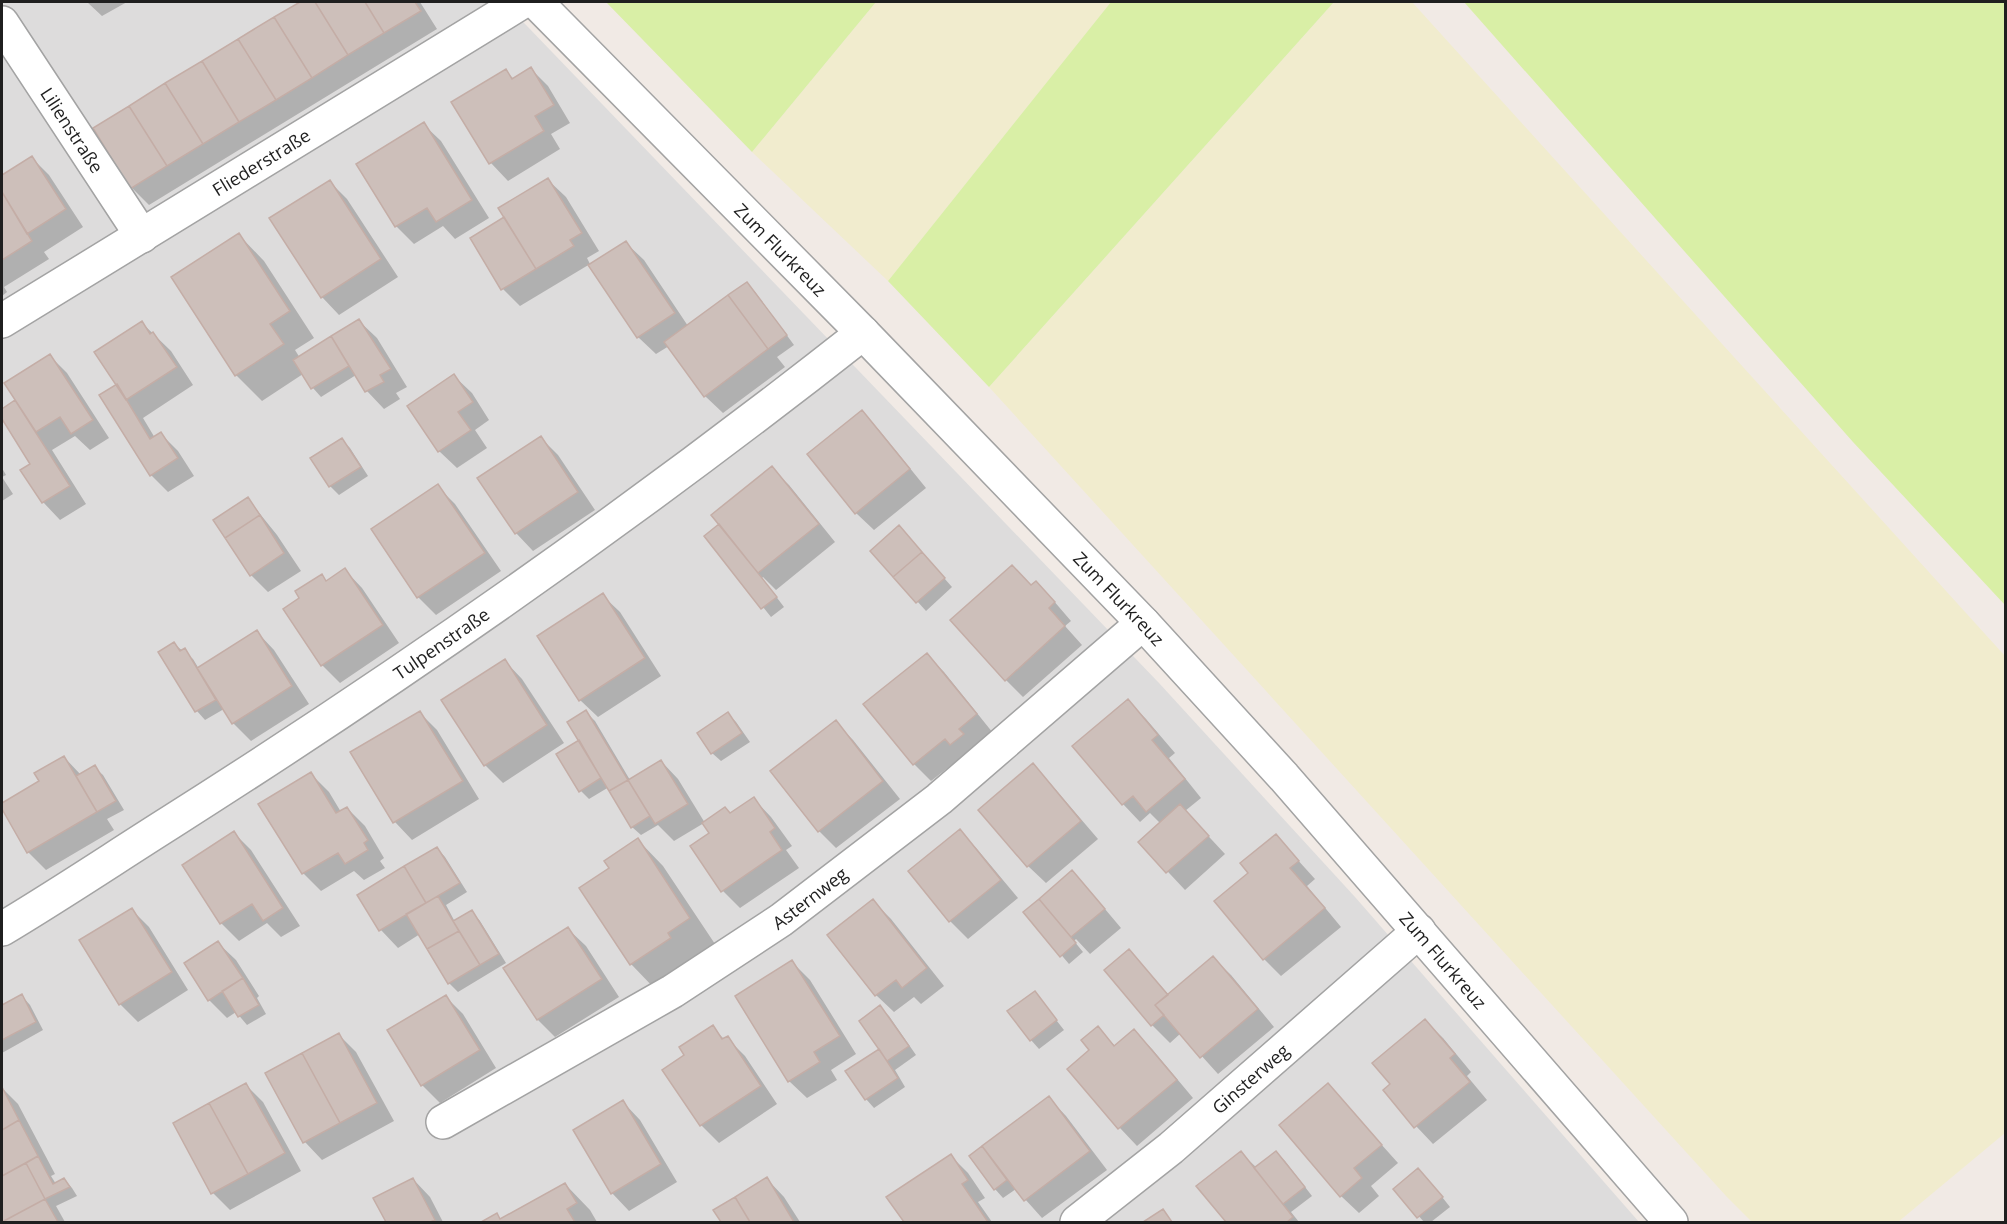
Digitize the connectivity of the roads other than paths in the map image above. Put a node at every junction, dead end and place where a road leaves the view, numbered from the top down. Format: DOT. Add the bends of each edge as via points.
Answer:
graph roads {
  1 [pos="522,2"];
  2 [pos="536,2"];
  3 [pos="2,23"];
  4 [pos="142,236"];
  5 [pos="2,321"];
  6 [pos="863,333"];
  7 [pos="1143,624"];
  8 [pos="2,929"];
  9 [pos="1419,931"];
  10 [pos="443,1122"];
  11 [pos="1077,1222"];
  12 [pos="1671,1222"];
  1 -- 4 [label="street, Fliederstraße"];
  2 -- 6 [label="street, Zum Flurkreuz"];
  3 -- 4 [label="street, Lilienstraße"];
  4 -- 5 [label="street, Fliederstraße"];
  6 -- 7 [label="street, Zum Flurkreuz"];
  6 -- 8 [label="street, Tulpenstraße" via="612,522 436,648"];
  7 -- 9 [label="street, Zum Flurkreuz"];
  7 -- 10 [label="street, Asternweg" via="939,799 781,920 674,991"];
  9 -- 11 [label="street, Ginsterweg" via="1171,1148"];
  9 -- 12 [label="street, Zum Flurkreuz"];
}
